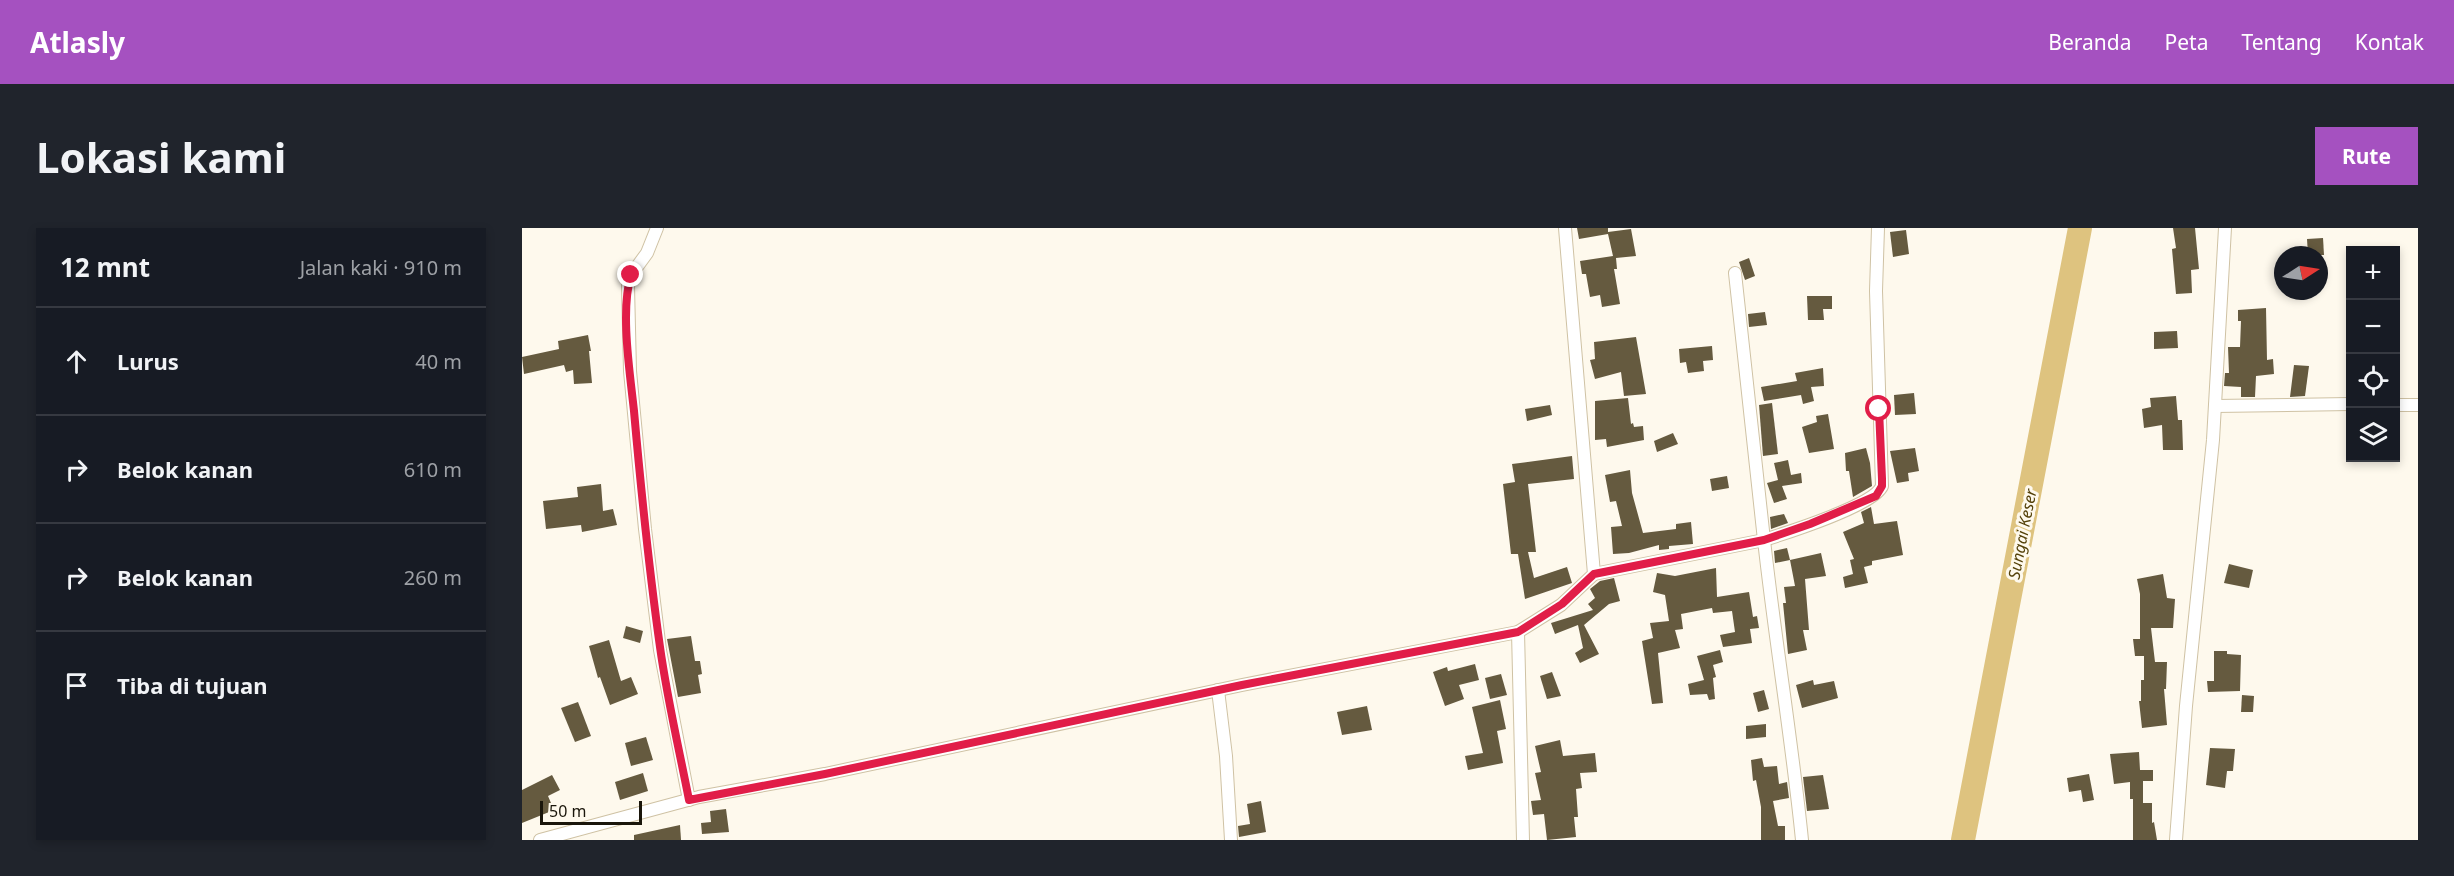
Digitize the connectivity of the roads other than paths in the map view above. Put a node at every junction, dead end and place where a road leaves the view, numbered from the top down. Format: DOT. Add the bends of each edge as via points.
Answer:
graph roads {
  1 [pos="657,228"];
  2 [pos="1565,228"];
  3 [pos="1878,228"];
  4 [pos="2225,228"];
  5 [pos="1735,273"];
  6 [pos="2346,404"];
  7 [pos="2400,405"];
  8 [pos="2418,405"];
  9 [pos="2215,406"];
  10 [pos="1764,540"];
  11 [pos="1594,574"];
  12 [pos="1518,632"];
  13 [pos="1218,690"];
  14 [pos="689,800"];
  15 [pos="540,840"];
  16 [pos="1231,840"];
  17 [pos="1523,840"];
  18 [pos="1802,840"];
  19 [pos="2176,840"];
  1 -- 14 [label="street" via="628,286 630,371 660,650"];
  2 -- 11 [label="street"];
  3 -- 10 [label="street" via="1882,486 1872,498"];
  4 -- 9 [label="street"];
  5 -- 10 [label="street"];
  6 -- 9 [label="street"];
  7 -- 8 [label="street"];
  9 -- 19 [label="street"];
  10 -- 11 [label="street"];
  10 -- 18 [label="street"];
  11 -- 12 [label="street" via="1562,604"];
  12 -- 13 [label="street"];
  12 -- 17 [label="street"];
  13 -- 14 [label="street"];
  13 -- 16 [label="street"];
  14 -- 15 [label="street"];
}
